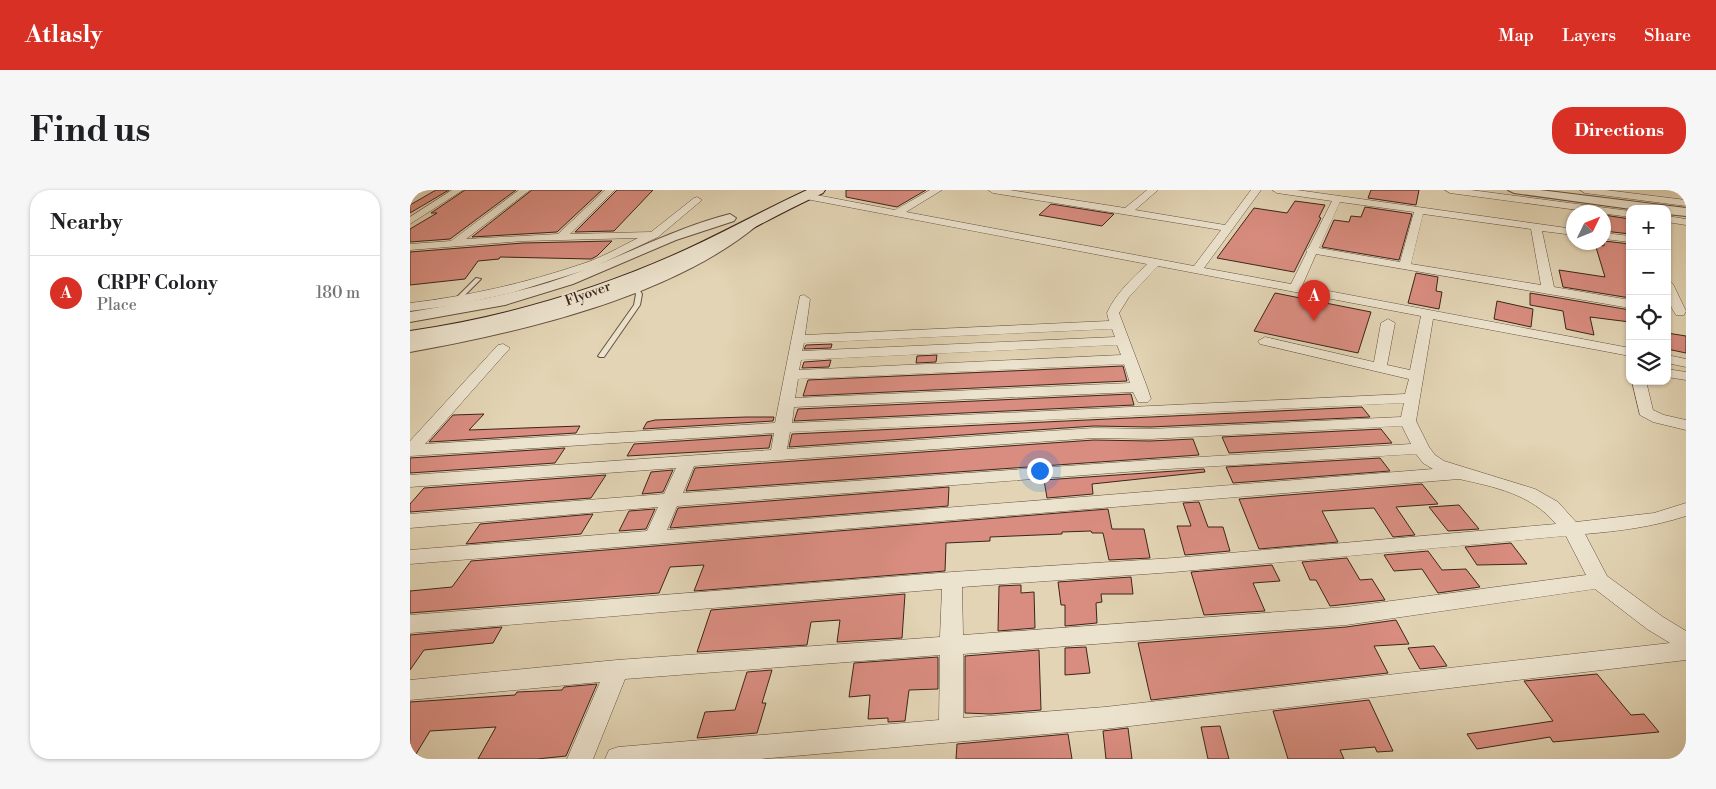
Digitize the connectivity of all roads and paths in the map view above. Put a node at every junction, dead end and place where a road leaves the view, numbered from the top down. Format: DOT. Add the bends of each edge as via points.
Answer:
graph roads {
  1 [pos="458,190"];
  2 [pos="525,190"];
  3 [pos="610,190"];
  4 [pos="938,190"];
  5 [pos="993,190"];
  6 [pos="1042,190"];
  7 [pos="1153,190"];
  8 [pos="1256,190"];
  9 [pos="1277,190"];
  10 [pos="1450,190"];
  11 [pos="1514,190"];
  12 [pos="1585,190"];
  13 [pos="804,194"];
  14 [pos="1033,196"];
  15 [pos="1337,199"];
  16 [pos="697,200"];
  17 [pos="1686,203"];
  18 [pos="1629,205"];
  19 [pos="1419,210"];
  20 [pos="1671,210"];
  21 [pos="1126,212"];
  22 [pos="1686,212"];
  23 [pos="1626,213"];
  24 [pos="897,214"];
  25 [pos="730,218"];
  26 [pos="756,220"];
  27 [pos="1671,220"];
  28 [pos="410,221"];
  29 [pos="1686,222"];
  30 [pos="1536,227"];
  31 [pos="1228,228"];
  32 [pos="1566,231"];
  33 [pos="654,235"];
  34 [pos="561,237"];
  35 [pos="671,237"];
  36 [pos="1611,237"];
  37 [pos="1626,239"];
  38 [pos="452,244"];
  39 [pos="410,248"];
  40 [pos="1311,250"];
  41 [pos="1156,262"];
  42 [pos="1405,266"];
  43 [pos="1196,270"];
  44 [pos="478,279"];
  45 [pos="635,287"];
  46 [pos="1295,288"];
  47 [pos="1548,290"];
  48 [pos="1671,294"];
  49 [pos="804,299"];
  50 [pos="456,300"];
  51 [pos="1626,303"];
  52 [pos="410,306"];
  53 [pos="1678,312"];
  54 [pos="1428,313"];
  55 [pos="410,317"];
  56 [pos="1388,323"];
  57 [pos="1117,325"];
  58 [pos="410,327"];
  59 [pos="410,337"];
  60 [pos="798,338"];
  61 [pos="1265,340"];
  62 [pos="1123,341"];
  63 [pos="410,347"];
  64 [pos="503,348"];
  65 [pos="1626,351"];
  66 [pos="602,356"];
  67 [pos="795,356"];
  68 [pos="1130,359"];
  69 [pos="1671,360"];
  70 [pos="1686,362"];
  71 [pos="1380,368"];
  72 [pos="1671,374"];
  73 [pos="792,375"];
  74 [pos="1416,376"];
  75 [pos="1686,376"];
  76 [pos="1640,385"];
  77 [pos="1140,387"];
  78 [pos="1412,398"];
  79 [pos="787,403"];
  80 [pos="1146,409"];
  81 [pos="1408,421"];
  82 [pos="1686,425"];
  83 [pos="783,428"];
  84 [pos="1421,448"];
  85 [pos="410,451"];
  86 [pos="778,456"];
  87 [pos="688,460"];
  88 [pos="1459,473"];
  89 [pos="410,481"];
  90 [pos="670,500"];
  91 [pos="1686,509"];
  92 [pos="410,521"];
  93 [pos="1571,528"];
  94 [pos="654,538"];
  95 [pos="410,557"];
  96 [pos="952,580"];
  97 [pos="1599,581"];
  98 [pos="410,624"];
  99 [pos="1686,642"];
  100 [pos="951,647"];
  101 [pos="1686,650"];
  102 [pos="617,670"];
  103 [pos="410,690"];
  104 [pos="951,731"];
  105 [pos="580,759"];
  106 [pos="618,759"];
  1 -- 28 [label="street"];
  2 -- 38 [label="street"];
  3 -- 34 [label="street"];
  4 -- 24 [label="street"];
  5 -- 14 [label="street"];
  6 -- 14 [label="street"];
  7 -- 21 [label="street"];
  8 -- 31 [label="street"];
  9 -- 15 [label="street"];
  10 -- 23 [label="street"];
  11 -- 18 [label="street"];
  12 -- 17 [label="street"];
  13 -- 24 [label="street"];
  13 -- 25 [label="main road, Flyover" via="778,198"];
  13 -- 26 [label="main road, Flyover"];
  14 -- 21 [label="street"];
  15 -- 19 [label="street"];
  15 -- 40 [label="street"];
  16 -- 33 [label="street"];
  19 -- 30 [label="street"];
  19 -- 42 [label="street"];
  20 -- 22 [label="street"];
  21 -- 31 [label="street"];
  24 -- 41 [label="street"];
  25 -- 35 [label="street"];
  25 -- 58 [label="main road, Flyover" via="568,292 484,314"];
  26 -- 45 [label="street" via="737,237"];
  26 -- 59 [label="main road, Flyover" via="681,257 579,298 472,327"];
  27 -- 29 [label="street"];
  30 -- 32 [label="street"];
  30 -- 47 [label="street"];
  31 -- 43 [label="street"];
  33 -- 34 [label="street"];
  33 -- 35 [label="street"];
  33 -- 50 [label="street" via="588,266 511,289"];
  34 -- 38 [label="street"];
  35 -- 55 [label="street" via="568,281 505,300"];
  36 -- 37 [label="street"];
  38 -- 39 [label="street"];
  40 -- 42 [label="street"];
  40 -- 46 [label="street"];
  41 -- 43 [label="street"];
  41 -- 57 [label="street" via="1114,308"];
  42 -- 47 [label="street"];
  43 -- 46 [label="street"];
  44 -- 50 [label="lane"];
  45 -- 63 [label="street" via="527,322"];
  45 -- 66 [label="lane" via="639,294 637,305"];
  46 -- 54 [label="street"];
  47 -- 51 [label="street"];
  48 -- 53 [label="street"];
  49 -- 60 [label="street"];
  50 -- 52 [label="street"];
  54 -- 65 [label="street"];
  54 -- 74 [label="street"];
  56 -- 71 [label="street"];
  57 -- 60 [label="street"];
  57 -- 62 [label="street"];
  60 -- 67 [label="street"];
  61 -- 71 [label="street"];
  62 -- 67 [label="street"];
  62 -- 68 [label="street"];
  64 -- 85 [label="street"];
  67 -- 73 [label="street"];
  68 -- 73 [label="street"];
  68 -- 77 [label="street"];
  69 -- 70 [label="street"];
  71 -- 74 [label="street"];
  72 -- 75 [label="street"];
  73 -- 79 [label="street"];
  74 -- 78 [label="street"];
  76 -- 82 [label="street" via="1646,412 1659,419"];
  77 -- 79 [label="street"];
  77 -- 80 [label="street"];
  78 -- 80 [label="street"];
  78 -- 81 [label="street"];
  79 -- 83 [label="street"];
  80 -- 83 [label="street"];
  81 -- 84 [label="street"];
  81 -- 86 [label="street" via="1144,434 1094,433"];
  83 -- 85 [label="street"];
  83 -- 86 [label="street"];
  84 -- 88 [label="street" via="1438,465"];
  84 -- 90 [label="street"];
  86 -- 87 [label="street"];
  87 -- 89 [label="street"];
  87 -- 90 [label="street"];
  88 -- 93 [label="street" via="1528,493 1551,506"];
  88 -- 94 [label="street"];
  90 -- 92 [label="street"];
  90 -- 94 [label="street"];
  91 -- 93 [label="street" via="1655,519"];
  93 -- 96 [label="street" via="1174,565"];
  93 -- 97 [label="street"];
  94 -- 95 [label="street"];
  96 -- 98 [label="street"];
  96 -- 100 [label="street"];
  97 -- 99 [label="street"];
  97 -- 100 [label="street" via="1346,616"];
  100 -- 102 [label="street"];
  100 -- 104 [label="street"];
  101 -- 104 [label="street" via="1105,718"];
  102 -- 103 [label="street"];
  102 -- 105 [label="street"];
  104 -- 106 [label="street"];
}
